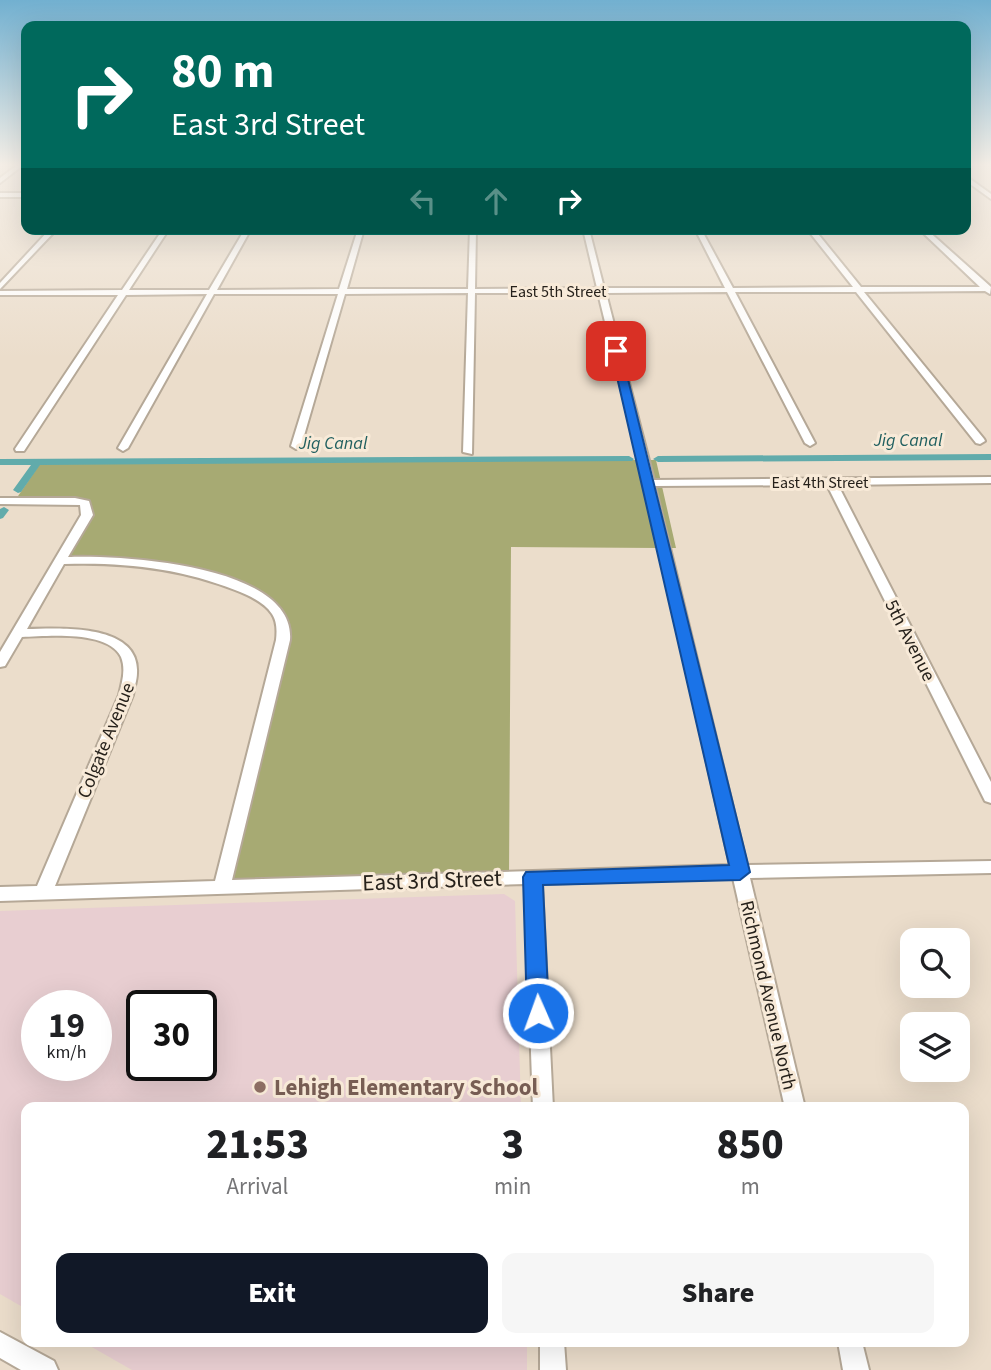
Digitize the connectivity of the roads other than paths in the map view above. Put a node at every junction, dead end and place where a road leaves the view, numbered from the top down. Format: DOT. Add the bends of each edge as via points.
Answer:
graph roads {
  1 [pos="48,235"];
  2 [pos="162,235"];
  3 [pos="245,235"];
  4 [pos="359,235"];
  5 [pos="473,235"];
  6 [pos="587,235"];
  7 [pos="701,235"];
  8 [pos="815,235"];
  9 [pos="929,235"];
  10 [pos="0,287"];
  11 [pos="730,290"];
  12 [pos="859,290"];
  13 [pos="472,291"];
  14 [pos="601,291"];
  15 [pos="990,291"];
  16 [pos="212,292"];
  17 [pos="342,292"];
  18 [pos="0,293"];
  19 [pos="125,293"];
  20 [pos="980,441"];
  21 [pos="810,443"];
  22 [pos="296,446"];
  23 [pos="123,448"];
  24 [pos="20,449"];
  25 [pos="468,452"];
  26 [pos="991,480"];
  27 [pos="831,482"];
  28 [pos="649,483"];
  29 [pos="0,501"];
  30 [pos="60,561"];
  31 [pos="18,633"];
  32 [pos="0,663"];
  33 [pos="991,797"];
  34 [pos="991,867"];
  35 [pos="740,872"];
  36 [pos="533,877"];
  37 [pos="222,887"];
  38 [pos="43,893"];
  39 [pos="0,894"];
  40 [pos="543,1102"];
  41 [pos="794,1102"];
  42 [pos="0,1344"];
  43 [pos="552,1347"];
  44 [pos="851,1347"];
  45 [pos="45,1370"];
  46 [pos="553,1370"];
  47 [pos="856,1370"];
  1 -- 10 [label="street"];
  2 -- 19 [label="street"];
  3 -- 16 [label="street"];
  4 -- 17 [label="street"];
  5 -- 13 [label="street"];
  6 -- 14 [label="street, Richmond Avenue North"];
  7 -- 11 [label="street"];
  8 -- 12 [label="street"];
  9 -- 15 [label="street"];
  11 -- 12 [label="street, East 5th Street"];
  11 -- 14 [label="street, East 5th Street"];
  11 -- 21 [label="street"];
  12 -- 15 [label="street, East 5th Street"];
  12 -- 20 [label="street"];
  13 -- 14 [label="street, East 5th Street"];
  13 -- 17 [label="street, East 5th Street"];
  13 -- 25 [label="street"];
  14 -- 28 [label="street, Richmond Avenue North"];
  16 -- 17 [label="street, East 5th Street"];
  16 -- 19 [label="street, East 5th Street"];
  16 -- 23 [label="street"];
  17 -- 22 [label="street"];
  18 -- 19 [label="street, East 5th Street"];
  19 -- 24 [label="street"];
  26 -- 27 [label="street, East 4th Street"];
  27 -- 28 [label="street, East 4th Street"];
  27 -- 33 [label="street, 5th Avenue"];
  28 -- 35 [label="street, Richmond Avenue North"];
  29 -- 30 [label="street" via="85,503 87,515"];
  30 -- 31 [label="street"];
  30 -- 37 [label="street" via="153,564 191,572 232,586 279,613 284,632"];
  31 -- 32 [label="street"];
  31 -- 38 [label="street, Colgate Avenue" via="74,633 108,639 124,650 133,669"];
  34 -- 35 [label="street, East 3rd Street"];
  35 -- 36 [label="street, East 3rd Street"];
  35 -- 41 [label="street, Richmond Avenue North"];
  36 -- 37 [label="street, East 3rd Street"];
  36 -- 40 [label="street"];
  37 -- 38 [label="street, East 3rd Street"];
  38 -- 39 [label="street, East 3rd Street"];
  42 -- 45 [label="street"];
  43 -- 46 [label="street"];
  44 -- 47 [label="street"];
}
